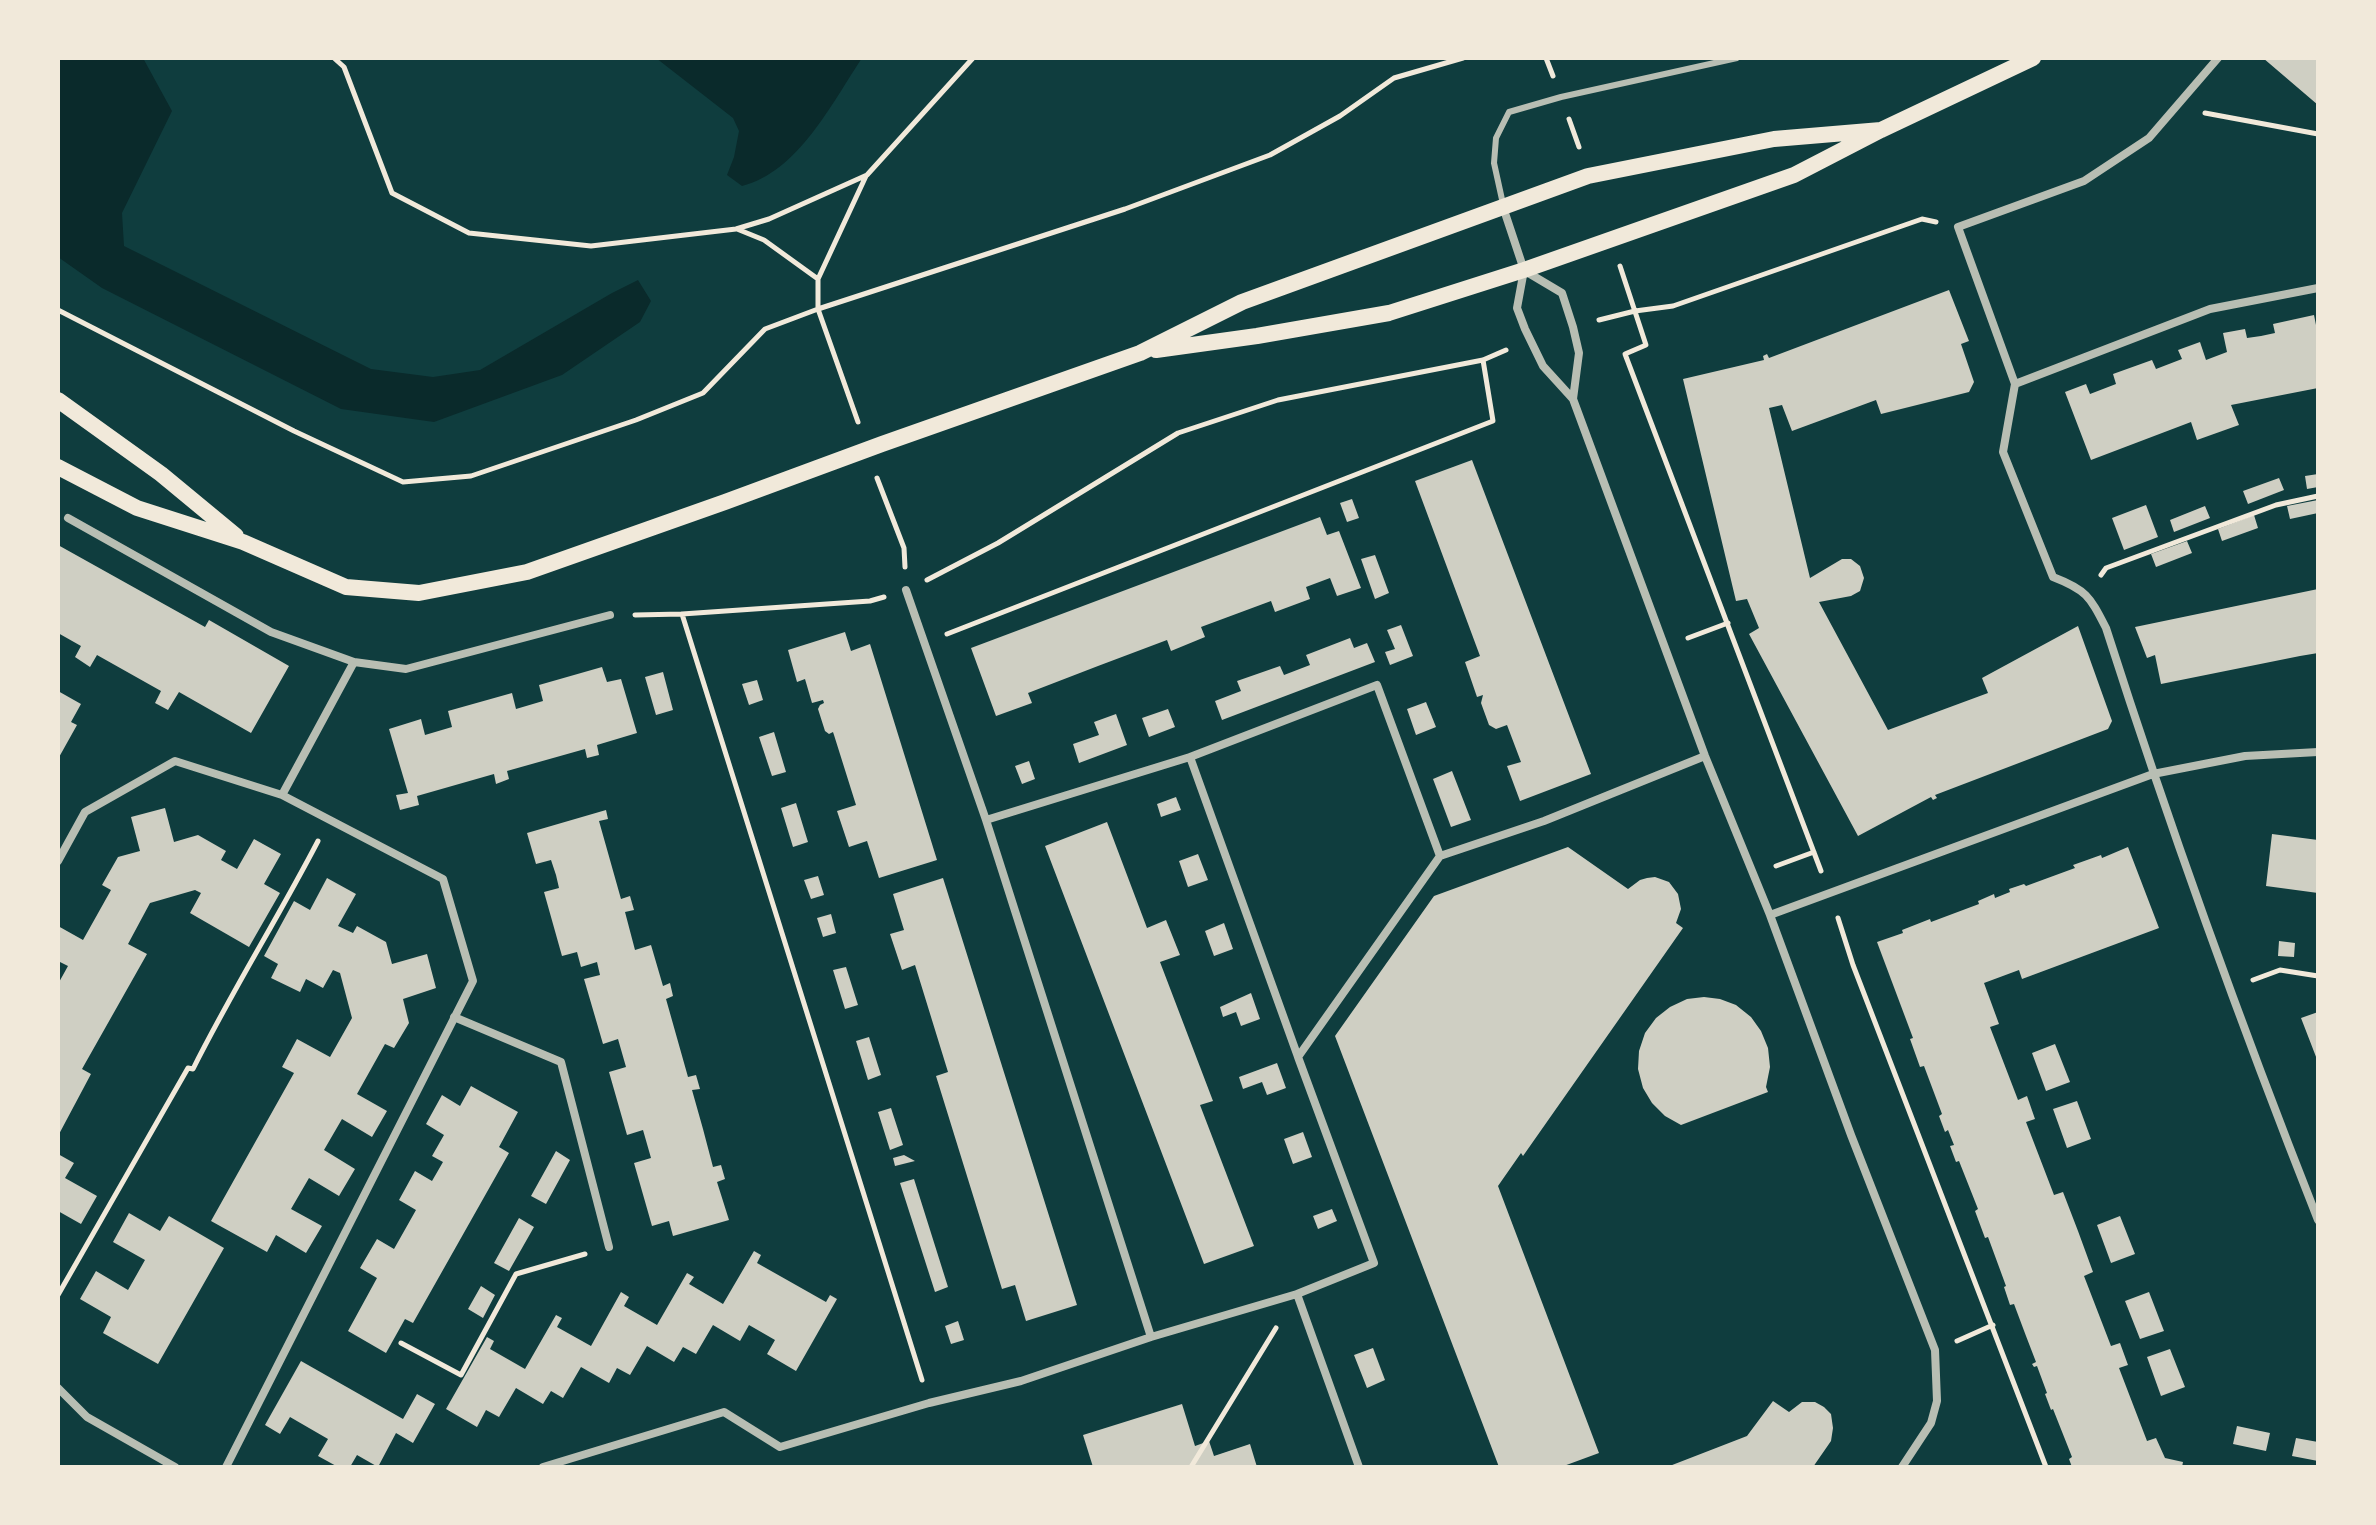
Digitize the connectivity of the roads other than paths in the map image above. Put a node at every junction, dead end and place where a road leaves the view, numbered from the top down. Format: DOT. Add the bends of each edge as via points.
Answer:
graph roads {
  1 [pos="1737,58"];
  2 [pos="2033,58"];
  3 [pos="2218,58"];
  4 [pos="1881,130"];
  5 [pos="1503,207"];
  6 [pos="1524,270"];
  7 [pos="2318,288"];
  8 [pos="1140,353"];
  9 [pos="2015,384"];
  10 [pos="1573,399"];
  11 [pos="58,400"];
  12 [pos="58,467"];
  13 [pos="68,518"];
  14 [pos="243,542"];
  15 [pos="906,590"];
  16 [pos="610,615"];
  17 [pos="354,662"];
  18 [pos="2318,752"];
  19 [pos="1705,756"];
  20 [pos="1190,757"];
  21 [pos="2153,774"];
  22 [pos="282,795"];
  23 [pos="986,820"];
  24 [pos="1440,856"];
  25 [pos="58,861"];
  26 [pos="1770,915"];
  27 [pos="454,1017"];
  28 [pos="1298,1057"];
  29 [pos="2318,1220"];
  30 [pos="609,1247"];
  31 [pos="1297,1294"];
  32 [pos="1151,1337"];
  33 [pos="58,1388"];
  34 [pos="175,1467"];
  35 [pos="226,1467"];
  36 [pos="543,1467"];
  37 [pos="1359,1467"];
  38 [pos="1902,1467"];
  1 -- 5 [label="lane" via="1509,112 1496,138 1494,163"];
  2 -- 4 [label="main road"];
  3 -- 9 [label="street" via="2149,138 2084,181 1958,227"];
  4 -- 5 [label="main road" via="1774,139 1588,176"];
  4 -- 6 [label="main road" via="1794,175"];
  5 -- 6 [label="street"];
  5 -- 8 [label="main road" via="1242,302"];
  6 -- 8 [label="main road" via="1389,313"];
  6 -- 10 [label="street" via="1517,308 1529,340 1543,366"];
  6 -- 10 [label="street" via="1562,293 1579,353"];
  7 -- 9 [label="street" via="2210,309"];
  8 -- 14 [label="main road" via="527,572 419,593 346,587"];
  9 -- 21 [label="street" via="2003,452 2053,577 2078,586 2106,628"];
  10 -- 19 [label="street"];
  11 -- 14 [label="main road" via="161,474"];
  12 -- 14 [label="main road" via="137,508"];
  13 -- 17 [label="street" via="271,632"];
  15 -- 23 [label="street"];
  16 -- 17 [label="street" via="406,669"];
  17 -- 22 [label="street"];
  18 -- 21 [label="street" via="2245,756"];
  19 -- 24 [label="street"];
  19 -- 26 [label="street"];
  20 -- 23 [label="street"];
  20 -- 24 [label="street" via="1377,685"];
  20 -- 28 [label="street"];
  21 -- 26 [label="street"];
  21 -- 29 [label="street"];
  22 -- 25 [label="street" via="175,761 85,812"];
  22 -- 27 [label="street" via="443,879 473,981"];
  23 -- 32 [label="street"];
  24 -- 28 [label="street"];
  26 -- 38 [label="street" via="1935,1350 1937,1401 1931,1423"];
  27 -- 30 [label="street" via="561,1062"];
  27 -- 35 [label="street"];
  28 -- 31 [label="street" via="1374,1263"];
  31 -- 32 [label="street"];
  31 -- 37 [label="street"];
  32 -- 36 [label="street" via="1021,1381 780,1447 724,1412"];
  33 -- 34 [label="street" via="87,1417"];
}
